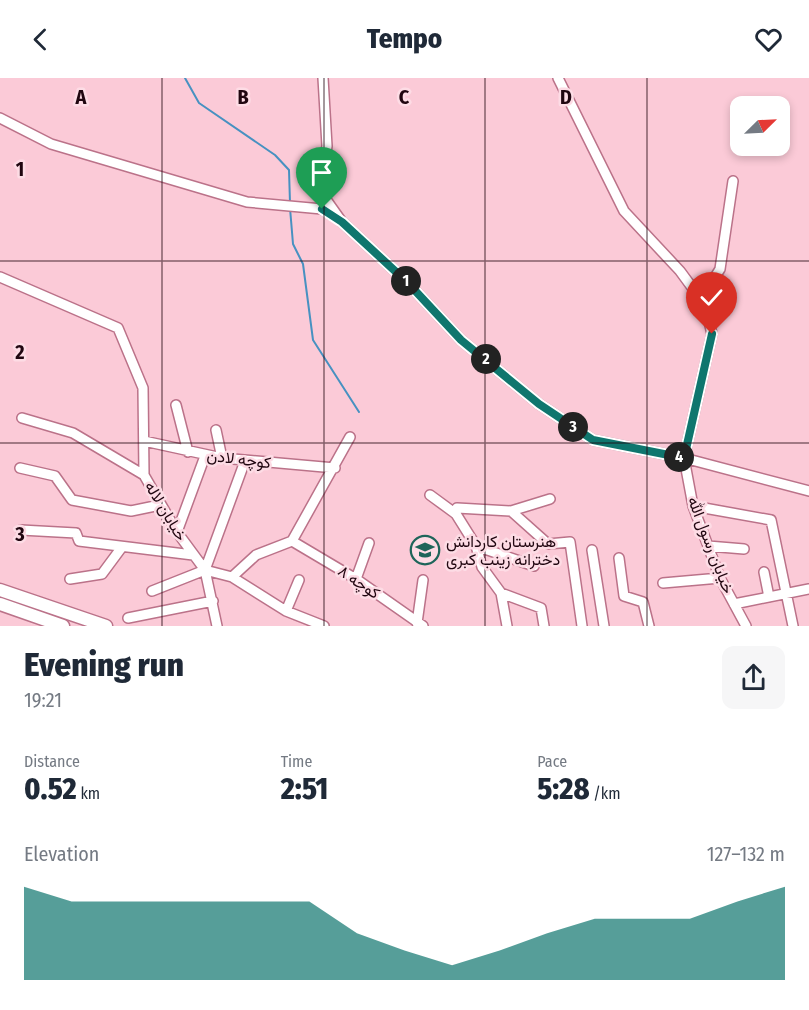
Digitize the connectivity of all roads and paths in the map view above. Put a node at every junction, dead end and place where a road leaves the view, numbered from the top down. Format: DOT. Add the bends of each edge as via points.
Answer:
graph roads {
  1 [pos="323,78"];
  2 [pos="558,78"];
  3 [pos="0,118"];
  4 [pos="733,181"];
  5 [pos="342,222"];
  6 [pos="0,277"];
  7 [pos="702,298"];
  8 [pos="176,405"];
  9 [pos="22,418"];
  10 [pos="216,430"];
  11 [pos="350,437"];
  12 [pos="144,441"];
  13 [pos="188,452"];
  14 [pos="205,456"];
  15 [pos="222,458"];
  16 [pos="684,458"];
  17 [pos="244,461"];
  18 [pos="20,468"];
  19 [pos="335,468"];
  20 [pos="144,475"];
  21 [pos="809,492"];
  22 [pos="430,495"];
  23 [pos="550,499"];
  24 [pos="160,505"];
  25 [pos="693,507"];
  26 [pos="511,511"];
  27 [pos="456,514"];
  28 [pos="21,530"];
  29 [pos="177,532"];
  30 [pos="292,541"];
  31 [pos="369,543"];
  32 [pos="476,546"];
  33 [pos="708,546"];
  34 [pos="122,547"];
  35 [pos="744,549"];
  36 [pos="592,550"];
  37 [pos="193,555"];
  38 [pos="619,558"];
  39 [pos="534,566"];
  40 [pos="205,570"];
  41 [pos="764,572"];
  42 [pos="232,577"];
  43 [pos="720,578"];
  44 [pos="70,579"];
  45 [pos="356,579"];
  46 [pos="299,580"];
  47 [pos="423,580"];
  48 [pos="663,584"];
  49 [pos="809,589"];
  50 [pos="0,590"];
  51 [pos="152,591"];
  52 [pos="501,592"];
  53 [pos="787,594"];
  54 [pos="769,597"];
  55 [pos="213,601"];
  56 [pos="0,604"];
  57 [pos="734,604"];
  58 [pos="286,610"];
  59 [pos="128,618"];
  60 [pos="306,622"];
  61 [pos="420,625"];
  62 [pos="63,626"];
  63 [pos="106,626"];
  64 [pos="217,626"];
  65 [pos="324,626"];
  66 [pos="507,626"];
  67 [pos="544,626"];
  68 [pos="582,626"];
  69 [pos="604,626"];
  70 [pos="649,626"];
  71 [pos="746,626"];
  72 [pos="793,626"];
  1 -- 5 [label="street" via="327,146 320,191"];
  2 -- 7 [label="street, خیابان رسول الله" via="624,211"];
  3 -- 5 [label="street" via="51,144 247,202 322,209"];
  4 -- 7 [label="street" via="720,269"];
  5 -- 16 [label="street" via="408,283 461,340 539,404 593,440"];
  6 -- 12 [label="street, خیابان لاله" via="118,328 143,388"];
  7 -- 16 [label="street, خیابان رسول الله" via="712,334"];
  8 -- 13 [label="street"];
  9 -- 20 [label="street" via="73,433"];
  10 -- 15 [label="street"];
  11 -- 19 [label="street"];
  12 -- 13 [label="street, کوچه لادن"];
  12 -- 20 [label="street, خیابان لاله"];
  13 -- 14 [label="street, کوچه لادن"];
  14 -- 15 [label="street, کوچه لادن"];
  14 -- 29 [label="street"];
  15 -- 17 [label="street, کوچه لادن"];
  16 -- 21 [label="street"];
  16 -- 25 [label="street, خیابان رسول الله"];
  17 -- 19 [label="street, کوچه لادن"];
  17 -- 40 [label="street"];
  18 -- 24 [label="street" via="55,476 72,500 131,511"];
  19 -- 30 [label="street"];
  20 -- 24 [label="street, خیابان لاله"];
  22 -- 27 [label="street"];
  23 -- 26 [label="street"];
  24 -- 29 [label="street, خیابان لاله"];
  25 -- 33 [label="street, خیابان رسول الله"];
  25 -- 53 [label="street" via="771,520"];
  26 -- 27 [label="street" via="458,508"];
  26 -- 68 [label="street" via="548,544 570,542"];
  27 -- 32 [label="street"];
  28 -- 34 [label="street" via="76,533 79,541"];
  29 -- 37 [label="street, خیابان لاله"];
  30 -- 42 [label="street" via="256,555"];
  30 -- 45 [label="street, کوچه ۸"];
  31 -- 45 [label="street"];
  32 -- 39 [label="street"];
  32 -- 52 [label="street" via="482,567"];
  33 -- 35 [label="street"];
  33 -- 43 [label="street, خیابان رسول الله"];
  34 -- 37 [label="street"];
  34 -- 44 [label="street" via="102,574"];
  36 -- 69 [label="street"];
  37 -- 40 [label="street, خیابان لاله"];
  38 -- 70 [label="street" via="624,596 643,602"];
  40 -- 42 [label="street"];
  40 -- 51 [label="street"];
  40 -- 55 [label="street, خیابان لاله"];
  41 -- 54 [label="street"];
  42 -- 58 [label="street"];
  43 -- 48 [label="street"];
  43 -- 57 [label="street, خیابان رسول الله"];
  45 -- 61 [label="street, کوچه ۸"];
  46 -- 58 [label="street"];
  47 -- 61 [label="street"];
  49 -- 53 [label="street"];
  50 -- 63 [label="main road"];
  52 -- 66 [label="street"];
  52 -- 67 [label="street" via="541,608"];
  53 -- 54 [label="street"];
  53 -- 72 [label="street"];
  54 -- 57 [label="street"];
  55 -- 59 [label="street"];
  55 -- 64 [label="street, خیابان لاله"];
  56 -- 62 [label="main road"];
  57 -- 71 [label="street, خیابان رسول الله"];
  58 -- 60 [label="street"];
  60 -- 65 [label="street"];
}
